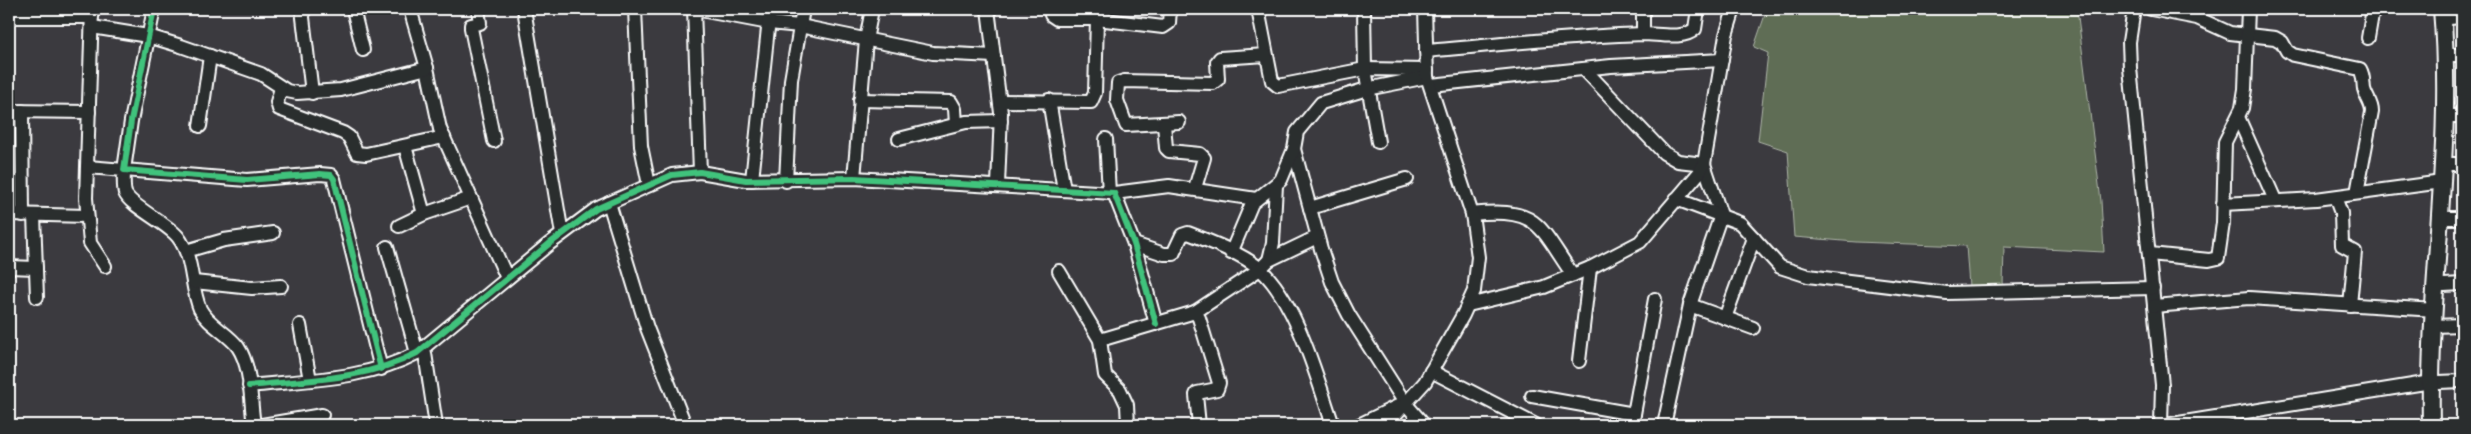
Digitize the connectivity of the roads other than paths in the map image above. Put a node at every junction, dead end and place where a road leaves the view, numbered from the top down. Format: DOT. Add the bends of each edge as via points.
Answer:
graph roads {
  1 [pos="154,9"];
  2 [pos="302,9"];
  3 [pos="353,9"];
  4 [pos="410,9"];
  5 [pos="478,9"];
  6 [pos="524,9"];
  7 [pos="635,9"];
  8 [pos="694,9"];
  9 [pos="770,9"];
  10 [pos="803,9"];
  11 [pos="872,9"];
  12 [pos="988,9"];
  13 [pos="1050,9"];
  14 [pos="1170,9"];
  15 [pos="1258,9"];
  16 [pos="1364,9"];
  17 [pos="1425,9"];
  18 [pos="1643,9"];
  19 [pos="1698,9"];
  20 [pos="1734,9"];
  21 [pos="2134,9"];
  22 [pos="2151,9"];
  23 [pos="2248,9"];
  24 [pos="2373,9"];
  25 [pos="2450,13"];
  26 [pos="9,18"];
  27 [pos="92,18"];
  28 [pos="1097,19"];
  29 [pos="769,23"];
  30 [pos="800,26"];
  31 [pos="1643,34"];
  32 [pos="2247,35"];
  33 [pos="148,36"];
  34 [pos="2368,38"];
  35 [pos="866,40"];
  36 [pos="363,50"];
  37 [pos="1426,50"];
  38 [pos="1266,54"];
  39 [pos="2456,55"];
  40 [pos="210,56"];
  41 [pos="994,56"];
  42 [pos="1722,60"];
  43 [pos="427,68"];
  44 [pos="1584,69"];
  45 [pos="1365,70"];
  46 [pos="1428,77"];
  47 [pos="280,88"];
  48 [pos="1367,89"];
  49 [pos="312,93"];
  50 [pos="860,100"];
  51 [pos="1049,100"];
  52 [pos="1000,101"];
  53 [pos="9,111"];
  54 [pos="22,111"];
  55 [pos="90,112"];
  56 [pos="2456,116"];
  57 [pos="2238,117"];
  58 [pos="1001,121"];
  59 [pos="1179,122"];
  60 [pos="956,124"];
  61 [pos="1164,124"];
  62 [pos="200,126"];
  63 [pos="444,137"];
  64 [pos="899,139"];
  65 [pos="1106,139"];
  66 [pos="494,141"];
  67 [pos="1378,142"];
  68 [pos="405,146"];
  69 [pos="1294,149"];
  70 [pos="1704,164"];
  71 [pos="2452,164"];
  72 [pos="88,167"];
  73 [pos="124,170"];
  74 [pos="700,172"];
  75 [pos="854,178"];
  76 [pos="1407,179"];
  77 [pos="752,180"];
  78 [pos="786,181"];
  79 [pos="2442,182"];
  80 [pos="649,185"];
  81 [pos="998,185"];
  82 [pos="1276,185"];
  83 [pos="1195,188"];
  84 [pos="1064,190"];
  85 [pos="1111,193"];
  86 [pos="2357,193"];
  87 [pos="2335,197"];
  88 [pos="471,198"];
  89 [pos="1256,199"];
  90 [pos="1676,199"];
  91 [pos="2275,200"];
  92 [pos="609,203"];
  93 [pos="2223,204"];
  94 [pos="1310,208"];
  95 [pos="9,214"];
  96 [pos="424,214"];
  97 [pos="1472,214"];
  98 [pos="28,215"];
  99 [pos="1721,215"];
  100 [pos="87,216"];
  101 [pos="2455,218"];
  102 [pos="399,226"];
  103 [pos="273,233"];
  104 [pos="562,234"];
  105 [pos="1317,237"];
  106 [pos="1754,238"];
  107 [pos="1134,244"];
  108 [pos="387,247"];
  109 [pos="186,251"];
  110 [pos="1232,253"];
  111 [pos="2150,254"];
  112 [pos="1269,260"];
  113 [pos="105,266"];
  114 [pos="9,267"];
  115 [pos="36,268"];
  116 [pos="1590,268"];
  117 [pos="1260,269"];
  118 [pos="1059,271"];
  119 [pos="1573,275"];
  120 [pos="507,278"];
  121 [pos="194,282"];
  122 [pos="2462,284"];
  123 [pos="2444,285"];
  124 [pos="280,286"];
  125 [pos="2152,288"];
  126 [pos="37,297"];
  127 [pos="1656,299"];
  128 [pos="1468,305"];
  129 [pos="1690,305"];
  130 [pos="2350,305"];
  131 [pos="2154,306"];
  132 [pos="2435,310"];
  133 [pos="1195,312"];
  134 [pos="1724,318"];
  135 [pos="1156,324"];
  136 [pos="300,325"];
  137 [pos="2462,325"];
  138 [pos="2437,326"];
  139 [pos="1753,328"];
  140 [pos="1100,340"];
  141 [pos="420,350"];
  142 [pos="1580,361"];
  143 [pos="381,369"];
  144 [pos="1431,371"];
  145 [pos="310,380"];
  146 [pos="2462,381"];
  147 [pos="2435,382"];
  148 [pos="249,386"];
  149 [pos="1532,396"];
  150 [pos="1405,403"];
  151 [pos="322,415"];
  152 [pos="1633,420"];
  153 [pos="254,425"];
  154 [pos="262,425"];
  155 [pos="436,425"];
  156 [pos="685,425"];
  157 [pos="1128,425"];
  158 [pos="1198,425"];
  159 [pos="1333,425"];
  160 [pos="1359,425"];
  161 [pos="1386,425"];
  162 [pos="1424,425"];
  163 [pos="1536,425"];
  164 [pos="1664,425"];
  165 [pos="2161,425"];
  166 [pos="2166,425"];
  167 [pos="2431,425"];
  168 [pos="2439,425"];
  1 -- 33 [label="street"];
  2 -- 49 [label="street"];
  3 -- 36 [label="street"];
  4 -- 43 [label="street"];
  5 -- 66 [label="street" via="480,23 470,28"];
  6 -- 104 [label="street"];
  7 -- 80 [label="street" via="641,146"];
  8 -- 29 [label="street"];
  8 -- 74 [label="street"];
  9 -- 29 [label="street"];
  10 -- 30 [label="street"];
  11 -- 35 [label="street"];
  12 -- 41 [label="street"];
  13 -- 28 [label="street" via="1051,15 1057,19"];
  14 -- 28 [label="street" via="1169,23 1163,27"];
  15 -- 38 [label="street"];
  16 -- 45 [label="street"];
  17 -- 37 [label="street"];
  18 -- 31 [label="street"];
  19 -- 31 [label="street" via="1695,29 1690,33"];
  20 -- 42 [label="street"];
  21 -- 111 [label="street" via="2129,42 2130,68"];
  22 -- 32 [label="street" via="2198,18 2224,31"];
  23 -- 32 [label="street"];
  24 -- 34 [label="street"];
  25 -- 39 [label="main road"];
  25 -- 71 [label="main road" via="2446,56"];
  26 -- 27 [label="street"];
  27 -- 33 [label="street"];
  27 -- 55 [label="street"];
  28 -- 51 [label="street" via="1094,98 1086,103"];
  29 -- 30 [label="street"];
  29 -- 77 [label="street"];
  30 -- 35 [label="street"];
  30 -- 78 [label="street" via="791,80"];
  31 -- 37 [label="street"];
  32 -- 57 [label="street" via="2245,88"];
  32 -- 86 [label="street" via="2275,38 2293,55 2361,71 2372,112"];
  33 -- 40 [label="street"];
  33 -- 73 [label="street"];
  35 -- 41 [label="street" via="943,54"];
  35 -- 50 [label="street"];
  37 -- 46 [label="street"];
  38 -- 45 [label="street" via="1272,82 1278,86"];
  38 -- 61 [label="street" via="1220,58 1217,62 1218,79 1213,83 1118,83 1117,100 1126,125"];
  39 -- 56 [label="main road"];
  40 -- 47 [label="street" via="261,74"];
  40 -- 62 [label="street"];
  41 -- 52 [label="street"];
  42 -- 44 [label="street"];
  42 -- 70 [label="street"];
  43 -- 49 [label="street" via="341,90"];
  43 -- 63 [label="street"];
  44 -- 46 [label="street"];
  44 -- 70 [label="street" via="1664,153 1678,161"];
  45 -- 46 [label="street"];
  45 -- 48 [label="street"];
  46 -- 48 [label="street"];
  46 -- 97 [label="street"];
  47 -- 49 [label="street" via="287,92"];
  47 -- 68 [label="street" via="279,109 343,133 358,154"];
  48 -- 67 [label="street"];
  48 -- 69 [label="street" via="1316,107 1297,132"];
  50 -- 60 [label="street" via="951,102"];
  50 -- 75 [label="street"];
  51 -- 52 [label="street"];
  51 -- 84 [label="street"];
  52 -- 58 [label="street"];
  53 -- 54 [label="street"];
  54 -- 55 [label="street"];
  54 -- 98 [label="street"];
  55 -- 72 [label="street"];
  56 -- 71 [label="main road"];
  57 -- 91 [label="street"];
  57 -- 93 [label="street" via="2225,142"];
  58 -- 60 [label="street"];
  58 -- 81 [label="street"];
  59 -- 61 [label="street"];
  60 -- 64 [label="street"];
  61 -- 83 [label="street" via="1169,151 1200,154 1204,158"];
  63 -- 68 [label="street"];
  63 -- 88 [label="street"];
  65 -- 85 [label="street"];
  68 -- 96 [label="street"];
  69 -- 82 [label="street" via="1286,174"];
  69 -- 94 [label="street"];
  70 -- 90 [label="street"];
  70 -- 99 [label="street"];
  71 -- 79 [label="main road"];
  71 -- 101 [label="main road"];
  72 -- 73 [label="street"];
  72 -- 100 [label="street"];
  73 -- 109 [label="street" via="124,186 129,198 170,228"];
  73 -- 143 [label="street" via="247,180 331,175"];
  74 -- 77 [label="street"];
  74 -- 80 [label="street" via="672,175"];
  75 -- 78 [label="street"];
  75 -- 81 [label="street"];
  76 -- 94 [label="street"];
  77 -- 78 [label="street"];
  79 -- 86 [label="street"];
  79 -- 132 [label="main road"];
  80 -- 92 [label="street"];
  81 -- 84 [label="street"];
  82 -- 89 [label="street"];
  82 -- 112 [label="street"];
  83 -- 85 [label="street" via="1161,186"];
  83 -- 89 [label="street"];
  84 -- 85 [label="street"];
  85 -- 107 [label="street"];
  86 -- 87 [label="street"];
  87 -- 91 [label="street"];
  87 -- 130 [label="street" via="2341,213 2342,245 2355,252"];
  88 -- 96 [label="street"];
  88 -- 120 [label="street"];
  89 -- 110 [label="street"];
  90 -- 99 [label="street"];
  90 -- 116 [label="street" via="1640,242"];
  91 -- 93 [label="street"];
  92 -- 104 [label="street"];
  92 -- 156 [label="street" via="647,328"];
  93 -- 111 [label="street" via="2218,258"];
  94 -- 105 [label="street"];
  95 -- 98 [label="street"];
  96 -- 102 [label="street"];
  97 -- 119 [label="street" via="1509,212 1528,218 1539,227"];
  97 -- 128 [label="street" via="1478,257 1474,291"];
  98 -- 100 [label="street"];
  98 -- 115 [label="street"];
  99 -- 106 [label="street" via="1740,223"];
  99 -- 129 [label="street"];
  100 -- 113 [label="street" via="90,243"];
  101 -- 123 [label="main road"];
  103 -- 109 [label="street" via="224,240"];
  104 -- 120 [label="street"];
  105 -- 112 [label="street"];
  105 -- 150 [label="street" via="1341,301"];
  106 -- 125 [label="street" via="1773,261 1789,271 1903,288 1969,293"];
  106 -- 134 [label="street"];
  107 -- 110 [label="street" via="1173,254 1182,235 1188,233"];
  107 -- 135 [label="street"];
  108 -- 141 [label="street"];
  109 -- 121 [label="street"];
  110 -- 117 [label="street"];
  111 -- 125 [label="street"];
  112 -- 117 [label="street"];
  114 -- 115 [label="street"];
  115 -- 126 [label="street"];
  116 -- 119 [label="street"];
  116 -- 142 [label="street"];
  117 -- 133 [label="street"];
  117 -- 159 [label="street" via="1280,296 1301,334"];
  118 -- 140 [label="street"];
  119 -- 128 [label="street" via="1544,287"];
  120 -- 141 [label="street"];
  121 -- 124 [label="street" via="252,288"];
  121 -- 148 [label="street" via="200,309 237,346"];
  122 -- 123 [label="street"];
  123 -- 138 [label="main road"];
  125 -- 131 [label="street"];
  127 -- 152 [label="street"];
  128 -- 144 [label="street"];
  129 -- 134 [label="street"];
  129 -- 164 [label="street"];
  130 -- 131 [label="street" via="2249,298"];
  130 -- 132 [label="street"];
  131 -- 165 [label="street" via="2162,385"];
  132 -- 138 [label="main road"];
  133 -- 135 [label="street"];
  133 -- 158 [label="street" via="1219,383 1217,389 1196,395"];
  134 -- 139 [label="street"];
  135 -- 140 [label="street"];
  136 -- 145 [label="street"];
  137 -- 138 [label="street"];
  138 -- 147 [label="main road"];
  140 -- 157 [label="street" via="1104,375 1124,398"];
  141 -- 143 [label="street"];
  141 -- 155 [label="street"];
  143 -- 145 [label="street"];
  144 -- 150 [label="street"];
  144 -- 163 [label="street"];
  145 -- 148 [label="street"];
  146 -- 147 [label="street"];
  147 -- 166 [label="street"];
  147 -- 167 [label="main road"];
  147 -- 168 [label="main road"];
  148 -- 153 [label="street"];
  149 -- 152 [label="street"];
  150 -- 160 [label="street"];
  150 -- 161 [label="street"];
  150 -- 162 [label="street"];
  151 -- 154 [label="street"];
}
